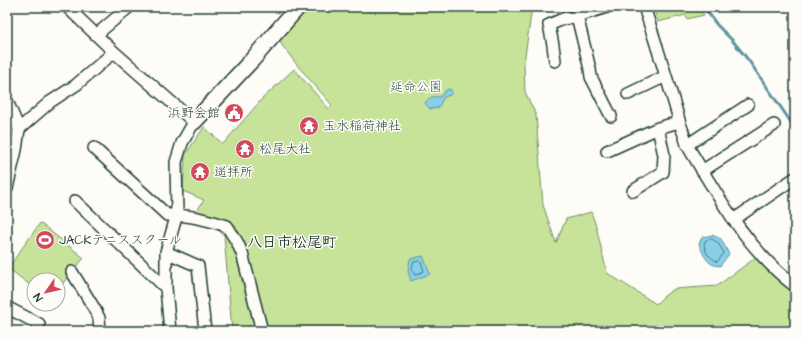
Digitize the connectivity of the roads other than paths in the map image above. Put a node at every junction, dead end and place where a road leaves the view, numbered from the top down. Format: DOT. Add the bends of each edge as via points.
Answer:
graph roads {
  1 [pos="67,7"];
  2 [pos="129,7"];
  3 [pos="298,7"];
  4 [pos="607,7"];
  5 [pos="644,7"];
  6 [pos="577,16"];
  7 [pos="96,35"];
  8 [pos="114,52"];
  9 [pos="555,61"];
  10 [pos="666,76"];
  11 [pos="628,94"];
  12 [pos="7,101"];
  13 [pos="748,105"];
  14 [pos="611,116"];
  15 [pos="194,122"];
  16 [pos="679,122"];
  17 [pos="774,125"];
  18 [pos="658,128"];
  19 [pos="19,129"];
  20 [pos="687,145"];
  21 [pos="94,148"];
  22 [pos="607,151"];
  23 [pos="702,171"];
  24 [pos="795,178"];
  25 [pos="7,188"];
  26 [pos="632,191"];
  27 [pos="75,201"];
  28 [pos="177,214"];
  29 [pos="733,220"];
  30 [pos="166,252"];
  31 [pos="72,272"];
  32 [pos="795,286"];
  33 [pos="166,288"];
  34 [pos="7,312"];
  35 [pos="36,331"];
  36 [pos="100,331"];
  37 [pos="170,331"];
  38 [pos="205,331"];
  39 [pos="262,331"];
  1 -- 7 [label="street"];
  2 -- 7 [label="street"];
  3 -- 15 [label="street"];
  4 -- 6 [label="street"];
  5 -- 10 [label="street"];
  6 -- 9 [label="street" via="549,24"];
  6 -- 14 [label="street" via="591,77"];
  7 -- 8 [label="street"];
  8 -- 15 [label="street"];
  8 -- 19 [label="street"];
  10 -- 11 [label="street"];
  10 -- 16 [label="street"];
  12 -- 19 [label="street"];
  13 -- 20 [label="street"];
  15 -- 28 [label="street" via="182,143 176,162"];
  16 -- 18 [label="street"];
  16 -- 20 [label="street"];
  17 -- 23 [label="street"];
  18 -- 22 [label="street"];
  18 -- 26 [label="street" via="664,154 663,172"];
  19 -- 25 [label="street"];
  20 -- 23 [label="street"];
  21 -- 28 [label="street" via="167,215"];
  23 -- 29 [label="street"];
  24 -- 29 [label="street"];
  27 -- 33 [label="street"];
  28 -- 30 [label="street"];
  28 -- 39 [label="street" via="227,226 242,253"];
  29 -- 32 [label="street" via="784,278"];
  30 -- 33 [label="street"];
  30 -- 38 [label="street" via="198,266"];
  31 -- 36 [label="street" via="99,318"];
  33 -- 37 [label="street"];
  34 -- 35 [label="street" via="10,309 39,324"];
}
